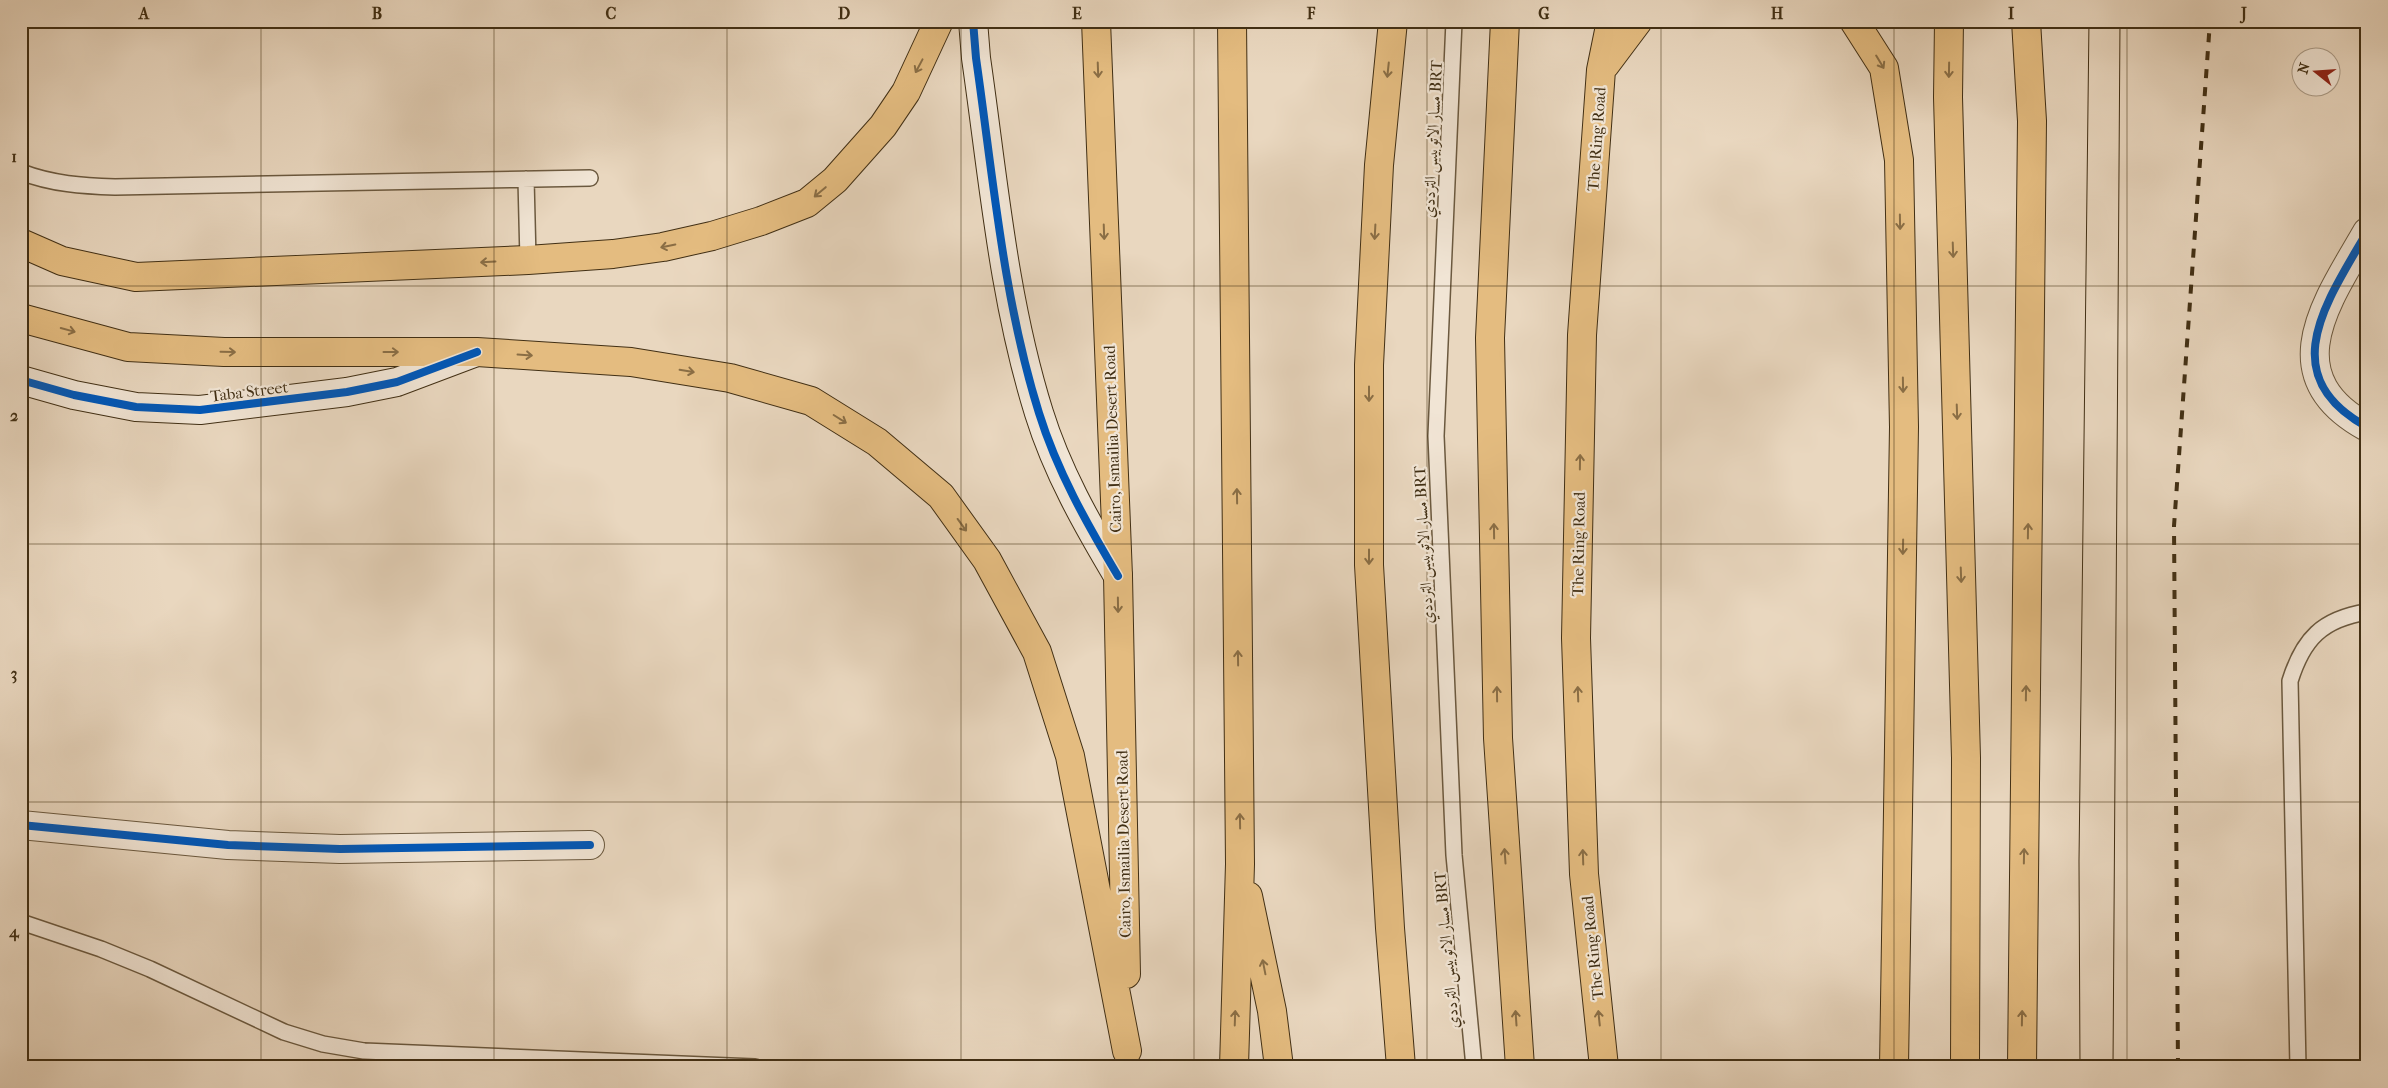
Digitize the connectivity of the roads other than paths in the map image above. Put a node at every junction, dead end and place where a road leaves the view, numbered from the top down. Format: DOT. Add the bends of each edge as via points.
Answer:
graph roads {
  1 [pos="939,21"];
  2 [pos="973,21"];
  3 [pos="1096,21"];
  4 [pos="1232,21"];
  5 [pos="1393,21"];
  6 [pos="1454,21"];
  7 [pos="1505,21"];
  8 [pos="1611,21"];
  9 [pos="1638,21"];
  10 [pos="1854,21"];
  11 [pos="1949,21"];
  12 [pos="2026,21"];
  13 [pos="1602,70"];
  14 [pos="21,172"];
  15 [pos="590,178"];
  16 [pos="526,179"];
  17 [pos="2367,232"];
  18 [pos="21,243"];
  19 [pos="528,260"];
  20 [pos="21,318"];
  21 [pos="477,352"];
  22 [pos="21,380"];
  23 [pos="2367,427"];
  24 [pos="1118,576"];
  25 [pos="2367,612"];
  26 [pos="21,825"];
  27 [pos="590,846"];
  28 [pos="1240,864"];
  29 [pos="21,922"];
  30 [pos="1127,1059"];
  31 [pos="680,1065"];
  32 [pos="755,1067"];
  33 [pos="1234,1067"];
  34 [pos="1279,1067"];
  35 [pos="1401,1067"];
  36 [pos="1474,1067"];
  37 [pos="1520,1067"];
  38 [pos="1604,1067"];
  39 [pos="1894,1067"];
  40 [pos="1965,1067"];
  41 [pos="2022,1067"];
  42 [pos="2298,1067"];
  1 -- 19 [label="highway, one-way" via="906,92 883,126 860,154 807,203 760,221 663,247"];
  2 -- 24 [label="street" via="1021,353 1060,470"];
  3 -- 24 [label="highway, Cairo, Ismailia Desert Road, one-way"];
  28 -- 4 [label="highway, one-way"];
  5 -- 35 [label="highway, one-way" via="1379,165 1369,365 1369,565"];
  6 -- 36 [label="lane, مسار الاتوبيس الترددي BRT" via="1436,436 1454,855"];
  37 -- 7 [label="highway, one-way" via="1498,738 1490,338"];
  8 -- 13 [label="highway, The Ring Road"];
  9 -- 13 [label="highway"];
  10 -- 39 [label="highway, one-way" via="1884,68 1899,160 1904,437"];
  11 -- 40 [label="highway, one-way" via="1948,97 1966,758"];
  41 -- 12 [label="highway, one-way" via="2032,131"];
  38 -- 13 [label="highway, The Ring Road, one-way" via="1584,874 1576,638 1582,335"];
  14 -- 16 [label="lane" via="77,186 115,187"];
  15 -- 16 [label="lane"];
  16 -- 19 [label="lane"];
  17 -- 23 [label="street" via="2318,324 2314,357 2319,380 2334,403 2350,418"];
  19 -- 18 [label="highway, one-way" via="136,277 62,261"];
  20 -- 21 [label="highway, one-way" via="128,347 224,352"];
  21 -- 22 [label="street, Taba Street" via="388,384 200,410 136,407 74,396"];
  21 -- 30 [label="highway, one-way" via="631,362 730,378 811,400 877,442 941,496 987,560 1037,652 1070,756"];
  24 -- 30 [label="highway, Cairo, Ismailia Desert Road, one-way"];
  25 -- 42 [label="lane" via="2346,615 2325,625 2308,640 2296,660 2290,681"];
  26 -- 27 [label="street" via="228,845 340,849"];
  33 -- 28 [label="highway, one-way"];
  34 -- 28 [label="highway, one-way" via="1258,937"];
  29 -- 31 [label="lane" via="101,949 284,1032 323,1044 364,1051"];
  31 -- 32 [label="lane"];
}
